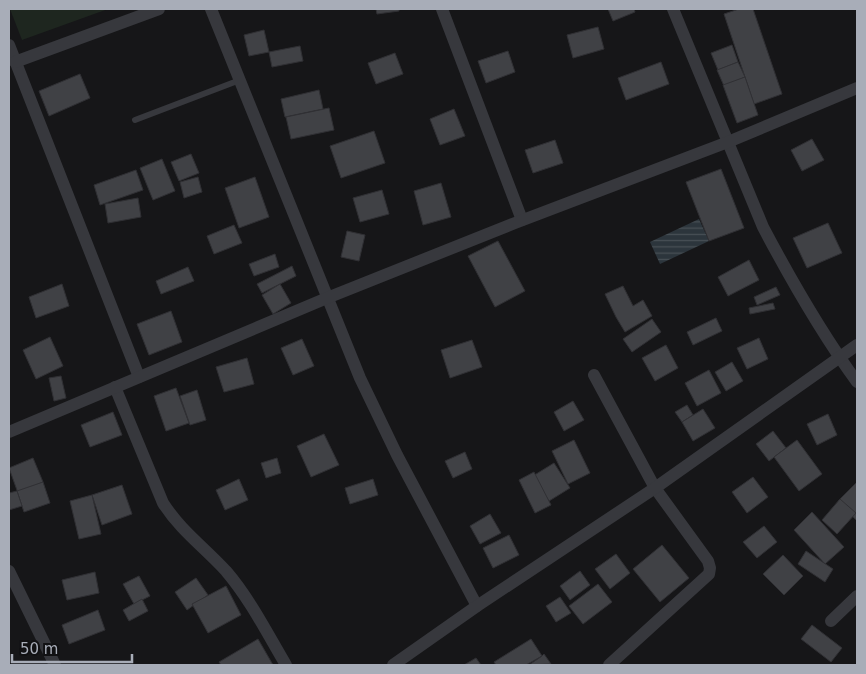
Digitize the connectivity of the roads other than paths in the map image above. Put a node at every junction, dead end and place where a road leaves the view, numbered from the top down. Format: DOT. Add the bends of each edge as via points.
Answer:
graph roads {
  1 [pos="160,9"];
  2 [pos="212,9"];
  3 [pos="442,9"];
  4 [pos="673,9"];
  5 [pos="9,45"];
  6 [pos="16,62"];
  7 [pos="240,80"];
  8 [pos="857,88"];
  9 [pos="135,120"];
  10 [pos="728,142"];
  11 [pos="522,220"];
  12 [pos="327,298"];
  13 [pos="857,345"];
  14 [pos="839,357"];
  15 [pos="594,375"];
  16 [pos="139,377"];
  17 [pos="857,382"];
  18 [pos="115,388"];
  19 [pos="9,432"];
  20 [pos="655,488"];
  21 [pos="9,571"];
  22 [pos="857,596"];
  23 [pos="477,606"];
  24 [pos="831,621"];
  25 [pos="55,665"];
  26 [pos="286,665"];
  27 [pos="393,665"];
  28 [pos="609,665"];
  1 -- 6 [label="street"];
  2 -- 7 [label="street"];
  3 -- 11 [label="street"];
  4 -- 10 [label="street"];
  5 -- 6 [label="street"];
  6 -- 16 [label="street"];
  7 -- 9 [label="lane"];
  7 -- 12 [label="street"];
  8 -- 10 [label="street"];
  10 -- 11 [label="street"];
  10 -- 14 [label="street" via="763,227"];
  11 -- 12 [label="street"];
  12 -- 16 [label="street"];
  12 -- 23 [label="street" via="396,455"];
  13 -- 14 [label="street"];
  14 -- 17 [label="street"];
  14 -- 20 [label="street"];
  15 -- 20 [label="street"];
  16 -- 18 [label="street"];
  18 -- 19 [label="street"];
  18 -- 26 [label="street" via="163,503 174,520 241,589"];
  20 -- 23 [label="street"];
  20 -- 28 [label="street" via="708,561 709,574"];
  21 -- 25 [label="street"];
  22 -- 24 [label="street"];
  23 -- 27 [label="street"];
}
